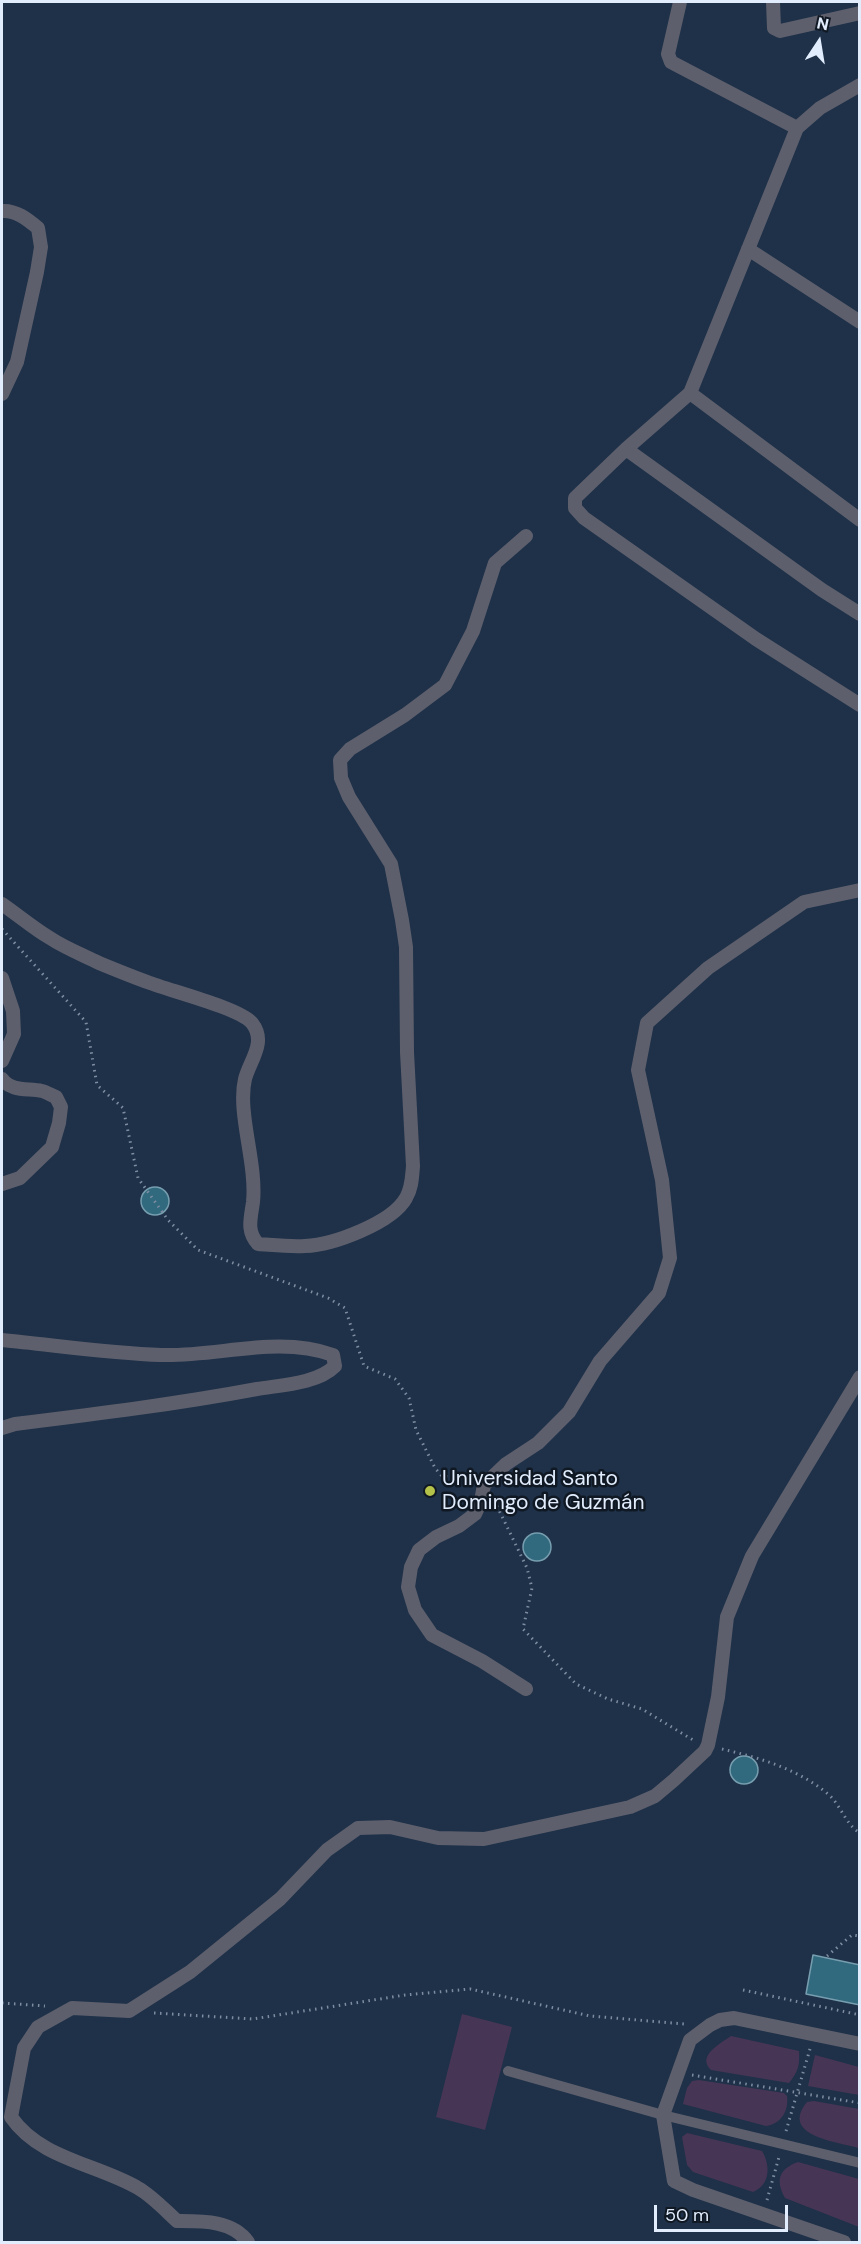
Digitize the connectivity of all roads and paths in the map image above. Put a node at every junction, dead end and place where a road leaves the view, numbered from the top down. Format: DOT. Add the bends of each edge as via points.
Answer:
graph roads {
  1 [pos="680,2"];
  2 [pos="773,2"];
  3 [pos="860,13"];
  4 [pos="860,85"];
  5 [pos="797,128"];
  6 [pos="2,212"];
  7 [pos="748,249"];
  8 [pos="860,322"];
  9 [pos="690,393"];
  10 [pos="2,394"];
  11 [pos="626,449"];
  12 [pos="860,519"];
  13 [pos="526,536"];
  14 [pos="860,614"];
  15 [pos="860,705"];
  16 [pos="860,890"];
  17 [pos="2,904"];
  18 [pos="2,929"];
  19 [pos="2,978"];
  20 [pos="2,1060"];
  21 [pos="2,1079"];
  22 [pos="2,1184"];
  23 [pos="2,1340"];
  24 [pos="860,1377"];
  25 [pos="2,1428"];
  26 [pos="484,1485"];
  27 [pos="526,1689"];
  28 [pos="708,1745"];
  29 [pos="860,1833"];
  30 [pos="860,1936"];
  31 [pos="827,1956"];
  32 [pos="743,1990"];
  33 [pos="2,2003"];
  34 [pos="72,2008"];
  35 [pos="129,2011"];
  36 [pos="860,2016"];
  37 [pos="710,2025"];
  38 [pos="860,2044"];
  39 [pos="508,2071"];
  40 [pos="678,2073"];
  41 [pos="860,2103"];
  42 [pos="663,2115"];
  43 [pos="860,2163"];
  44 [pos="248,2242"];
  45 [pos="843,2242"];
  1 -- 5 [label="street" via="668,54 671,62"];
  2 -- 3 [label="street" via="774,28 780,32"];
  4 -- 5 [label="street" via="820,108"];
  5 -- 7 [label="street"];
  6 -- 10 [label="street" via="25,217 38,228 41,247 17,362"];
  7 -- 8 [label="street"];
  7 -- 9 [label="street"];
  9 -- 11 [label="street"];
  9 -- 12 [label="street"];
  11 -- 14 [label="street"];
  11 -- 15 [label="street" via="575,498 575,508 584,518 756,639"];
  13 -- 17 [label="street" via="495,563 473,631 445,685 350,749 340,760 341,778 349,797 391,864 406,946 412,1184 390,1215 344,1238 305,1246 258,1244 251,1236 249,1222 253,1175 243,1098 245,1078 259,1040 252,1023 235,1012 100,963 52,940"];
  16 -- 26 [label="street" via="804,902 708,968 647,1023 638,1070 662,1180 670,1258 659,1293 600,1361 569,1412 538,1443 506,1464"];
  18 -- 26 [label="path" via="86,1022 97,1085 123,1108 138,1178 168,1220 198,1250 328,1298 345,1308 364,1366 395,1379 409,1398 416,1431 435,1468 441,1475"];
  19 -- 20 [label="street" via="13,1011 14,1034"];
  21 -- 22 [label="street" via="17,1089 56,1097 61,1107 51,1147 20,1178"];
  23 -- 25 [label="street" via="162,1355 288,1347 317,1349 333,1354 335,1366 328,1374 308,1380"];
  24 -- 28 [label="street" via="752,1556 727,1617"];
  26 -- 27 [label="street" via="475,1514 419,1550 408,1587 416,1610 432,1635"];
  26 -- 28 [label="path" via="505,1522 532,1588 523,1629 576,1684 642,1709"];
  28 -- 29 [label="path" via="755,1757 802,1776 830,1796 852,1829"];
  28 -- 35 [label="street" via="662,1791 630,1807 484,1839 438,1838 390,1827 358,1828 327,1850 280,1899 190,1972"];
  30 -- 31 [label="path" via="852,1935"];
  32 -- 36 [label="path"];
  33 -- 34 [label="path"];
  34 -- 35 [label="street"];
  34 -- 44 [label="street" via="38,2027 24,2048 11,2117 21,2131 42,2145 141,2189 177,2221 210,2221 241,2232"];
  35 -- 37 [label="path" via="253,2019 470,1989 590,2016"];
  37 -- 38 [label="street" via="734,2018"];
  37 -- 40 [label="street" via="690,2040"];
  39 -- 42 [label="street"];
  40 -- 41 [label="path"];
  40 -- 42 [label="street"];
  42 -- 43 [label="street"];
  42 -- 45 [label="street" via="674,2181"];
}
